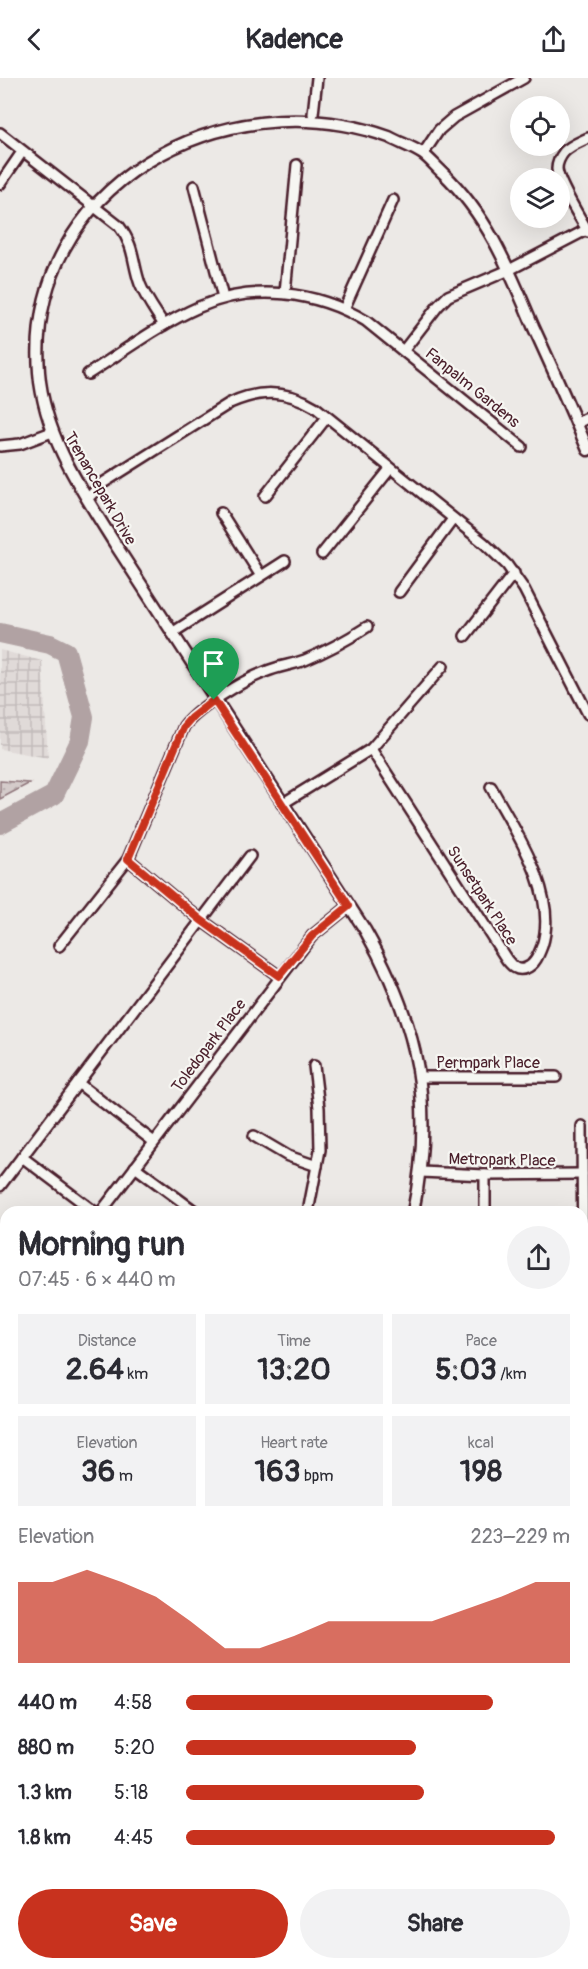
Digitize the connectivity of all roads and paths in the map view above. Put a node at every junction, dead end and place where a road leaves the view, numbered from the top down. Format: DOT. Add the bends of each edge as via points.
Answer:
graph roads {
  1 [pos="318,78"];
  2 [pos="524,78"];
  3 [pos="247,114"];
  4 [pos="313,114"];
  5 [pos="210,123"];
  6 [pos="0,133"];
  7 [pos="588,138"];
  8 [pos="22,152"];
  9 [pos="423,154"];
  10 [pos="297,165"];
  11 [pos="0,184"];
  12 [pos="194,186"];
  13 [pos="393,201"];
  14 [pos="90,205"];
  15 [pos="588,230"];
  16 [pos="509,270"];
  17 [pos="285,293"];
  18 [pos="223,298"];
  19 [pos="344,309"];
  20 [pos="165,325"];
  21 [pos="404,350"];
  22 [pos="88,374"];
  23 [pos="327,417"];
  24 [pos="588,418"];
  25 [pos="576,423"];
  26 [pos="52,432"];
  27 [pos="0,446"];
  28 [pos="522,447"];
  29 [pos="588,450"];
  30 [pos="390,469"];
  31 [pos="265,496"];
  32 [pos="87,499"];
  33 [pos="221,513"];
  34 [pos="453,519"];
  35 [pos="322,554"];
  36 [pos="285,561"];
  37 [pos="514,573"];
  38 [pos="261,576"];
  39 [pos="399,592"];
  40 [pos="367,627"];
  41 [pos="172,633"];
  42 [pos="465,636"];
  43 [pos="443,666"];
  44 [pos="214,700"];
  45 [pos="588,714"];
  46 [pos="371,749"];
  47 [pos="491,787"];
  48 [pos="282,804"];
  49 [pos="250,856"];
  50 [pos="128,859"];
  51 [pos="349,906"];
  52 [pos="201,920"];
  53 [pos="59,945"];
  54 [pos="279,976"];
  55 [pos="314,1066"];
  56 [pos="419,1077"];
  57 [pos="556,1077"];
  58 [pos="78,1083"];
  59 [pos="582,1126"];
  60 [pos="254,1136"];
  61 [pos="154,1142"];
  62 [pos="22,1157"];
  63 [pos="316,1166"];
  64 [pos="135,1167"];
  65 [pos="421,1172"];
  66 [pos="582,1174"];
  67 [pos="485,1175"];
  68 [pos="0,1186"];
  69 [pos="87,1206"];
  70 [pos="106,1206"];
  71 [pos="188,1206"];
  72 [pos="309,1206"];
  73 [pos="414,1206"];
  74 [pos="485,1206"];
  75 [pos="582,1206"];
  1 -- 4 [label="street"];
  2 -- 9 [label="street" via="454,117 439,130"];
  3 -- 4 [label="street"];
  4 -- 9 [label="street" via="348,120"];
  5 -- 14 [label="street, Trenancepark Drive" via="174,137 137,159"];
  6 -- 8 [label="street"];
  7 -- 15 [label="street" via="563,154 557,170"];
  8 -- 11 [label="street"];
  8 -- 14 [label="street"];
  9 -- 16 [label="street" via="462,191 490,231"];
  10 -- 17 [label="street"];
  12 -- 18 [label="street"];
  13 -- 19 [label="street"];
  14 -- 20 [label="street" via="128,237 146,298"];
  14 -- 26 [label="street, Trenancepark Drive" via="56,263 41,317 40,387"];
  15 -- 16 [label="street, Fanpalm Gardens"];
  16 -- 21 [label="street, Fanpalm Gardens" via="448,296"];
  16 -- 25 [label="street"];
  17 -- 18 [label="street, Fanpalm Gardens"];
  17 -- 19 [label="street, Fanpalm Gardens"];
  18 -- 20 [label="street, Fanpalm Gardens"];
  19 -- 21 [label="street, Fanpalm Gardens"];
  20 -- 22 [label="street, Fanpalm Gardens"];
  21 -- 28 [label="street, Fanpalm Gardens"];
  23 -- 30 [label="street"];
  23 -- 31 [label="street"];
  23 -- 32 [label="street" via="291,395 265,393 242,397 103,483"];
  24 -- 25 [label="street"];
  25 -- 29 [label="street"];
  26 -- 27 [label="street" via="20,444"];
  26 -- 32 [label="street, Trenancepark Drive"];
  30 -- 34 [label="street"];
  30 -- 35 [label="street"];
  32 -- 41 [label="street, Trenancepark Drive"];
  33 -- 38 [label="street"];
  34 -- 37 [label="street"];
  34 -- 39 [label="street"];
  36 -- 38 [label="street"];
  37 -- 42 [label="street"];
  37 -- 45 [label="street"];
  38 -- 41 [label="street"];
  40 -- 44 [label="street" via="338,646 265,672"];
  41 -- 44 [label="street, Trenancepark Drive"];
  43 -- 46 [label="street"];
  44 -- 48 [label="street, Trenancepark Drive"];
  44 -- 50 [label="street" via="184,726"];
  46 -- 47 [label="street, Sunsetpark Place" via="507,960 521,969 535,961 542,946 545,902 533,867"];
  46 -- 48 [label="street"];
  48 -- 51 [label="street, Trenancepark Drive"];
  49 -- 52 [label="street"];
  50 -- 52 [label="street"];
  50 -- 53 [label="street"];
  51 -- 54 [label="street, Toledopark Place" via="312,936"];
  51 -- 56 [label="street, Trenancepark Drive" via="379,955 399,1000"];
  52 -- 54 [label="street"];
  52 -- 58 [label="street"];
  54 -- 61 [label="street, Toledopark Place"];
  55 -- 63 [label="street" via="320,1130"];
  56 -- 57 [label="street, Permpark Place"];
  56 -- 65 [label="street, Trenancepark Drive" via="424,1129"];
  58 -- 61 [label="street"];
  58 -- 62 [label="street"];
  59 -- 66 [label="street"];
  60 -- 63 [label="street" via="288,1156"];
  61 -- 64 [label="street, Toledopark Place"];
  62 -- 68 [label="street"];
  62 -- 69 [label="street"];
  63 -- 72 [label="street"];
  64 -- 70 [label="street, Toledopark Place"];
  64 -- 71 [label="street"];
  65 -- 67 [label="street, Metropark Place"];
  65 -- 73 [label="street, Trenancepark Drive"];
  66 -- 67 [label="street, Metropark Place"];
  66 -- 75 [label="street"];
  67 -- 74 [label="street"];
}
